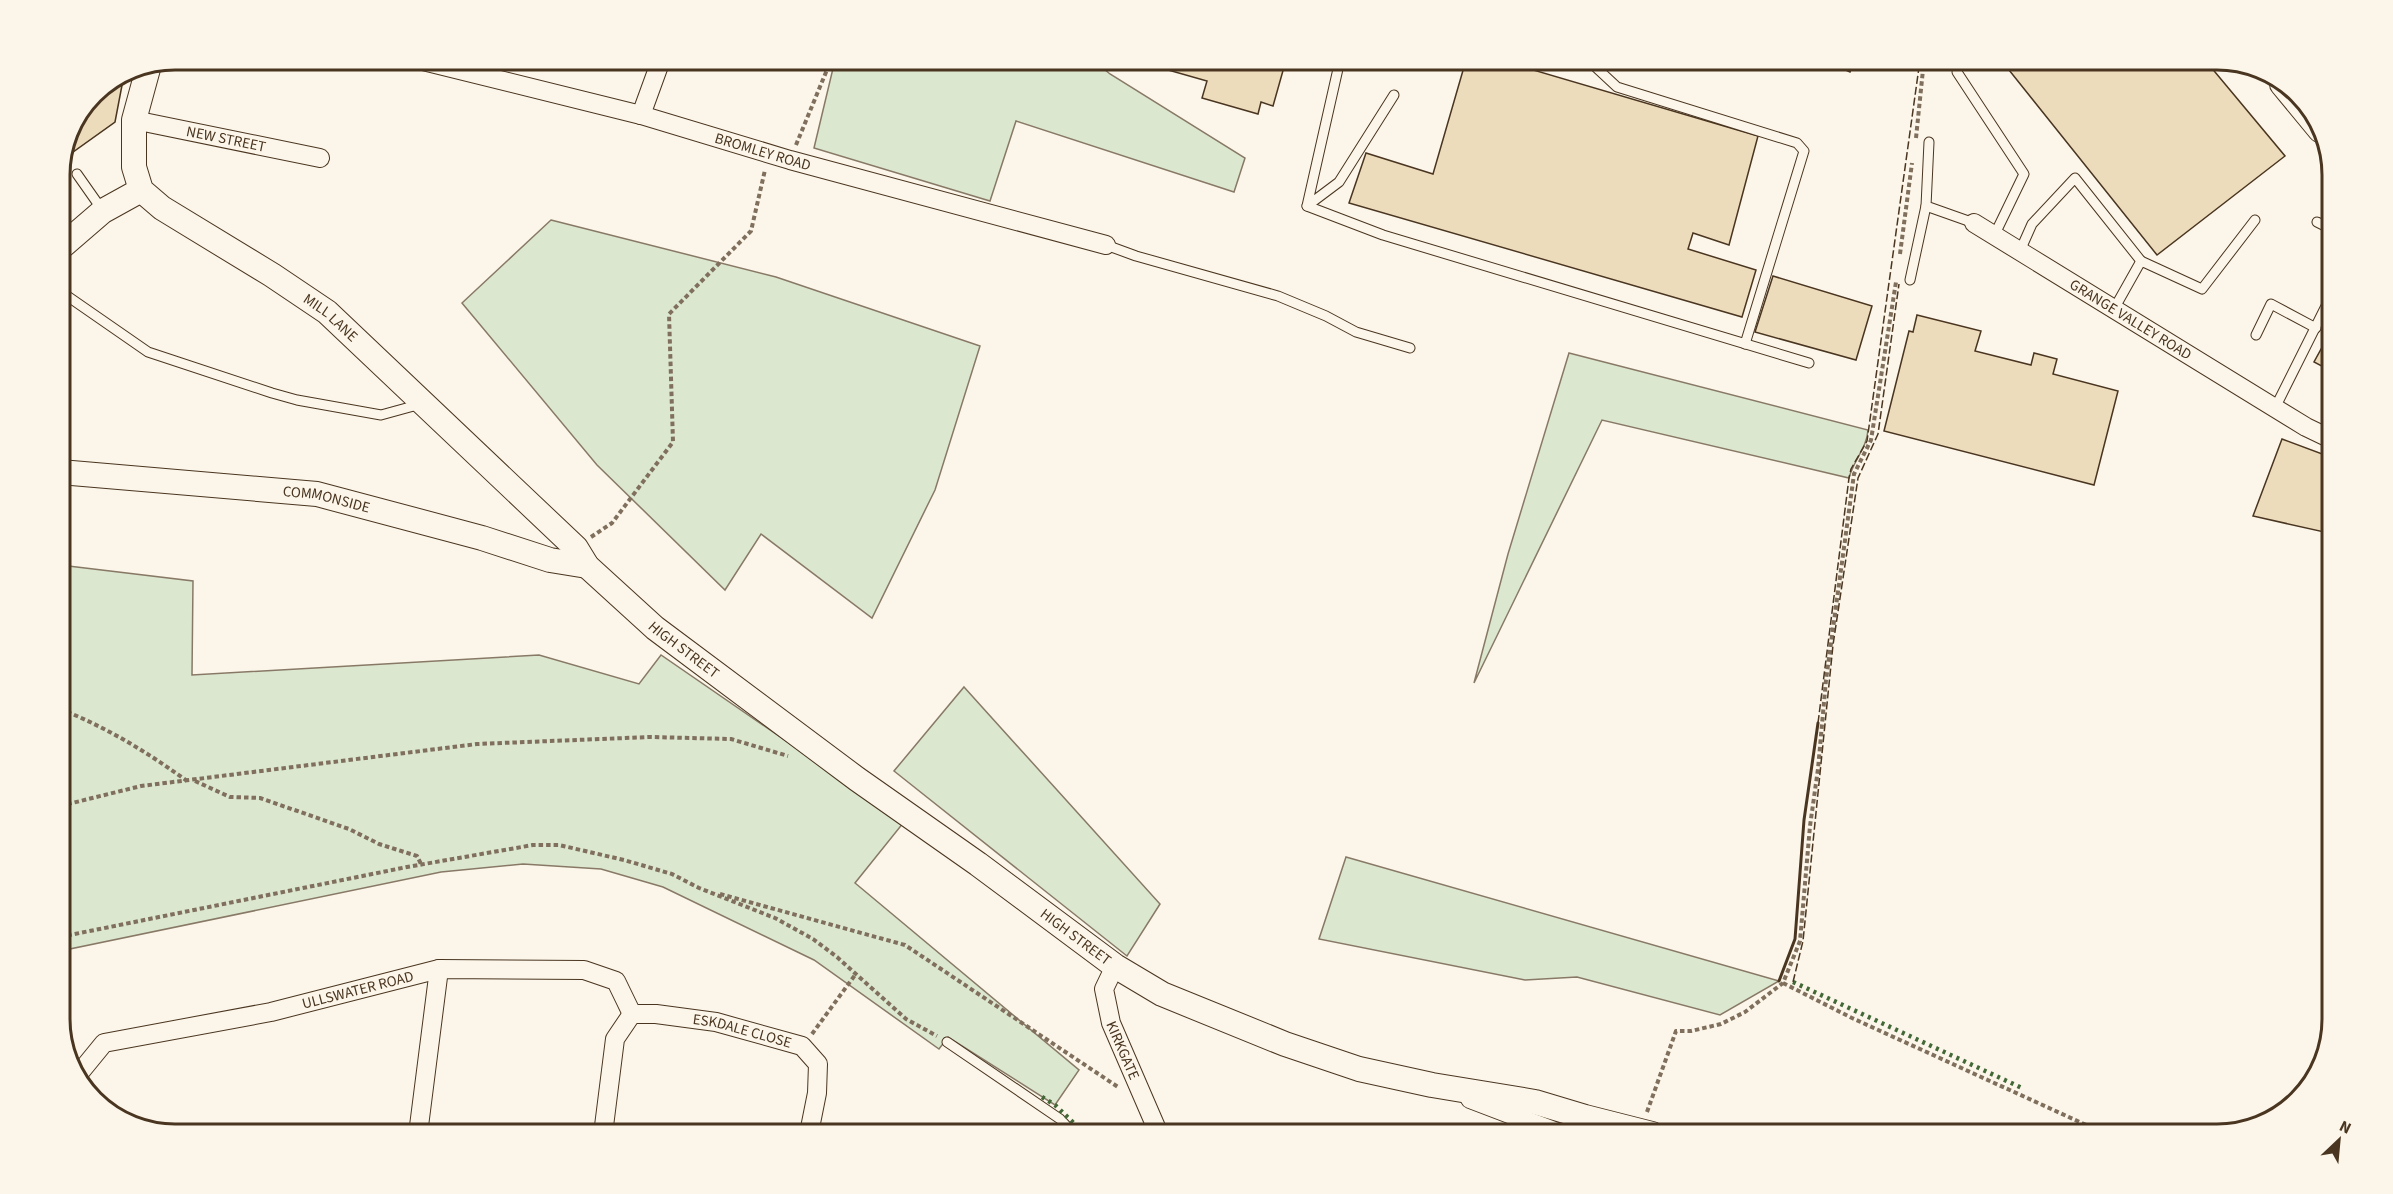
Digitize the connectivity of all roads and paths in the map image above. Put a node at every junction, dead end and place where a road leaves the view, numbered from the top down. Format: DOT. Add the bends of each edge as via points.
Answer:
graph roads {
  1 [pos="1338,70"];
  2 [pos="1599,70"];
  3 [pos="1923,70"];
  4 [pos="463,71"];
  5 [pos="656,71"];
  6 [pos="827,71"];
  7 [pos="1957,72"];
  8 [pos="146,75"];
  9 [pos="1394,95"];
  10 [pos="641,115"];
  11 [pos="134,120"];
  12 [pos="1915,141"];
  13 [pos="1929,142"];
  14 [pos="1914,152"];
  15 [pos="769,153"];
  16 [pos="320,158"];
  17 [pos="790,160"];
  18 [pos="76,174"];
  19 [pos="141,190"];
  20 [pos="1307,206"];
  21 [pos="1926,206"];
  22 [pos="103,211"];
  23 [pos="2255,220"];
  24 [pos="2317,222"];
  25 [pos="1974,223"];
  26 [pos="2322,224"];
  27 [pos="1994,236"];
  28 [pos="71,239"];
  29 [pos="1106,245"];
  30 [pos="2020,251"];
  31 [pos="1899,260"];
  32 [pos="2141,261"];
  33 [pos="1897,277"];
  34 [pos="1910,280"];
  35 [pos="71,299"];
  36 [pos="2114,309"];
  37 [pos="2322,315"];
  38 [pos="2316,328"];
  39 [pos="2256,335"];
  40 [pos="1745,344"];
  41 [pos="1410,348"];
  42 [pos="1809,363"];
  43 [pos="425,403"];
  44 [pos="2275,408"];
  45 [pos="2322,434"];
  46 [pos="71,473"];
  47 [pos="581,557"];
  48 [pos="71,713"];
  49 [pos="793,757"];
  50 [pos="187,781"];
  51 [pos="194,781"];
  52 [pos="71,803"];
  53 [pos="421,864"];
  54 [pos="699,888"];
  55 [pos="71,935"];
  56 [pos="1115,966"];
  57 [pos="439,969"];
  58 [pos="855,975"];
  59 [pos="1783,983"];
  60 [pos="632,1014"];
  61 [pos="947,1042"];
  62 [pos="802,1046"];
  63 [pos="83,1069"];
  64 [pos="1432,1085"];
  65 [pos="1147,1106"];
  66 [pos="419,1124"];
  67 [pos="604,1124"];
  68 [pos="811,1124"];
  69 [pos="1065,1124"];
  70 [pos="1155,1124"];
  71 [pos="1535,1124"];
  72 [pos="1612,1124"];
  73 [pos="1649,1124"];
  74 [pos="2084,1124"];
  1 -- 20 [label="lane"];
  2 -- 40 [label="lane" via="1617,87 1797,143 1804,150"];
  3 -- 12 [label="path"];
  4 -- 10 [label="street, BROMLEY ROAD"];
  5 -- 10 [label="street"];
  6 -- 17 [label="path"];
  7 -- 27 [label="lane" via="2024,174"];
  8 -- 11 [label="street"];
  9 -- 20 [label="lane" via="1339,182"];
  10 -- 15 [label="street, BROMLEY ROAD"];
  11 -- 16 [label="street, NEW STREET"];
  11 -- 19 [label="street" via="134,167"];
  13 -- 21 [label="lane"];
  14 -- 31 [label="path"];
  15 -- 17 [label="street, BROMLEY ROAD"];
  15 -- 47 [label="path" via="751,231 669,314 673,442"];
  17 -- 29 [label="street, BROMLEY ROAD"];
  18 -- 22 [label="lane"];
  19 -- 22 [label="street"];
  19 -- 43 [label="street, MILL LANE" via="162,208 327,312"];
  20 -- 40 [label="lane" via="1383,235"];
  21 -- 25 [label="lane, GRANGE VALLEY ROAD"];
  21 -- 34 [label="lane"];
  22 -- 28 [label="street"];
  23 -- 32 [label="lane" via="2202,289"];
  24 -- 26 [label="lane"];
  25 -- 27 [label="street, GRANGE VALLEY ROAD"];
  27 -- 30 [label="street, GRANGE VALLEY ROAD"];
  29 -- 41 [label="lane" via="1278,296 1356,332"];
  30 -- 32 [label="lane" via="2032,224 2075,178"];
  30 -- 36 [label="street, GRANGE VALLEY ROAD"];
  32 -- 36 [label="lane"];
  33 -- 59 [label="path" via="1871,440 1854,474 1826,680 1800,941"];
  35 -- 43 [label="lane" via="148,352 272,393 381,415"];
  36 -- 44 [label="street, GRANGE VALLEY ROAD"];
  37 -- 38 [label="lane"];
  38 -- 39 [label="lane" via="2271,304"];
  38 -- 44 [label="lane"];
  40 -- 42 [label="lane"];
  43 -- 47 [label="street, MILL LANE"];
  44 -- 45 [label="street, GRANGE VALLEY ROAD"];
  46 -- 47 [label="street, COMMONSIDE" via="317,494 550,560"];
  47 -- 56 [label="street, HIGH STREET" via="655,628"];
  48 -- 50 [label="path" via="151,755"];
  49 -- 51 [label="path" via="731,739 535,741 477,744"];
  50 -- 51 [label="path"];
  50 -- 52 [label="path" via="141,786"];
  51 -- 53 [label="path" via="230,797 260,798 349,829 417,856"];
  53 -- 54 [label="path" via="533,845 559,845 672,874"];
  53 -- 55 [label="path"];
  54 -- 58 [label="path" via="775,918 804,934"];
  54 -- 65 [label="path" via="905,945"];
  56 -- 64 [label="street, HIGH STREET" via="1162,994 1285,1044 1359,1069"];
  56 -- 65 [label="street, KIRKGATE" via="1104,989 1111,1023"];
  57 -- 60 [label="street, ULLSWATER ROAD" via="584,970 616,981"];
  57 -- 63 [label="street, ULLSWATER ROAD" via="271,1012 104,1043"];
  57 -- 66 [label="street"];
  58 -- 61 [label="path" via="906,1018"];
  58 -- 62 [label="path"];
  59 -- 73 [label="path" via="1745,1012 1721,1023 1676,1031"];
  59 -- 74 [label="path"];
  60 -- 62 [label="street, ESKDALE CLOSE" via="716,1022"];
  60 -- 67 [label="street" via="615,1039"];
  61 -- 69 [label="lane"];
  62 -- 68 [label="street, ESKDALE CLOSE" via="818,1064"];
  64 -- 71 [label="street"];
  64 -- 72 [label="street, HIGH STREET" via="1535,1102"];
  65 -- 70 [label="street, KIRKGATE"];
}
